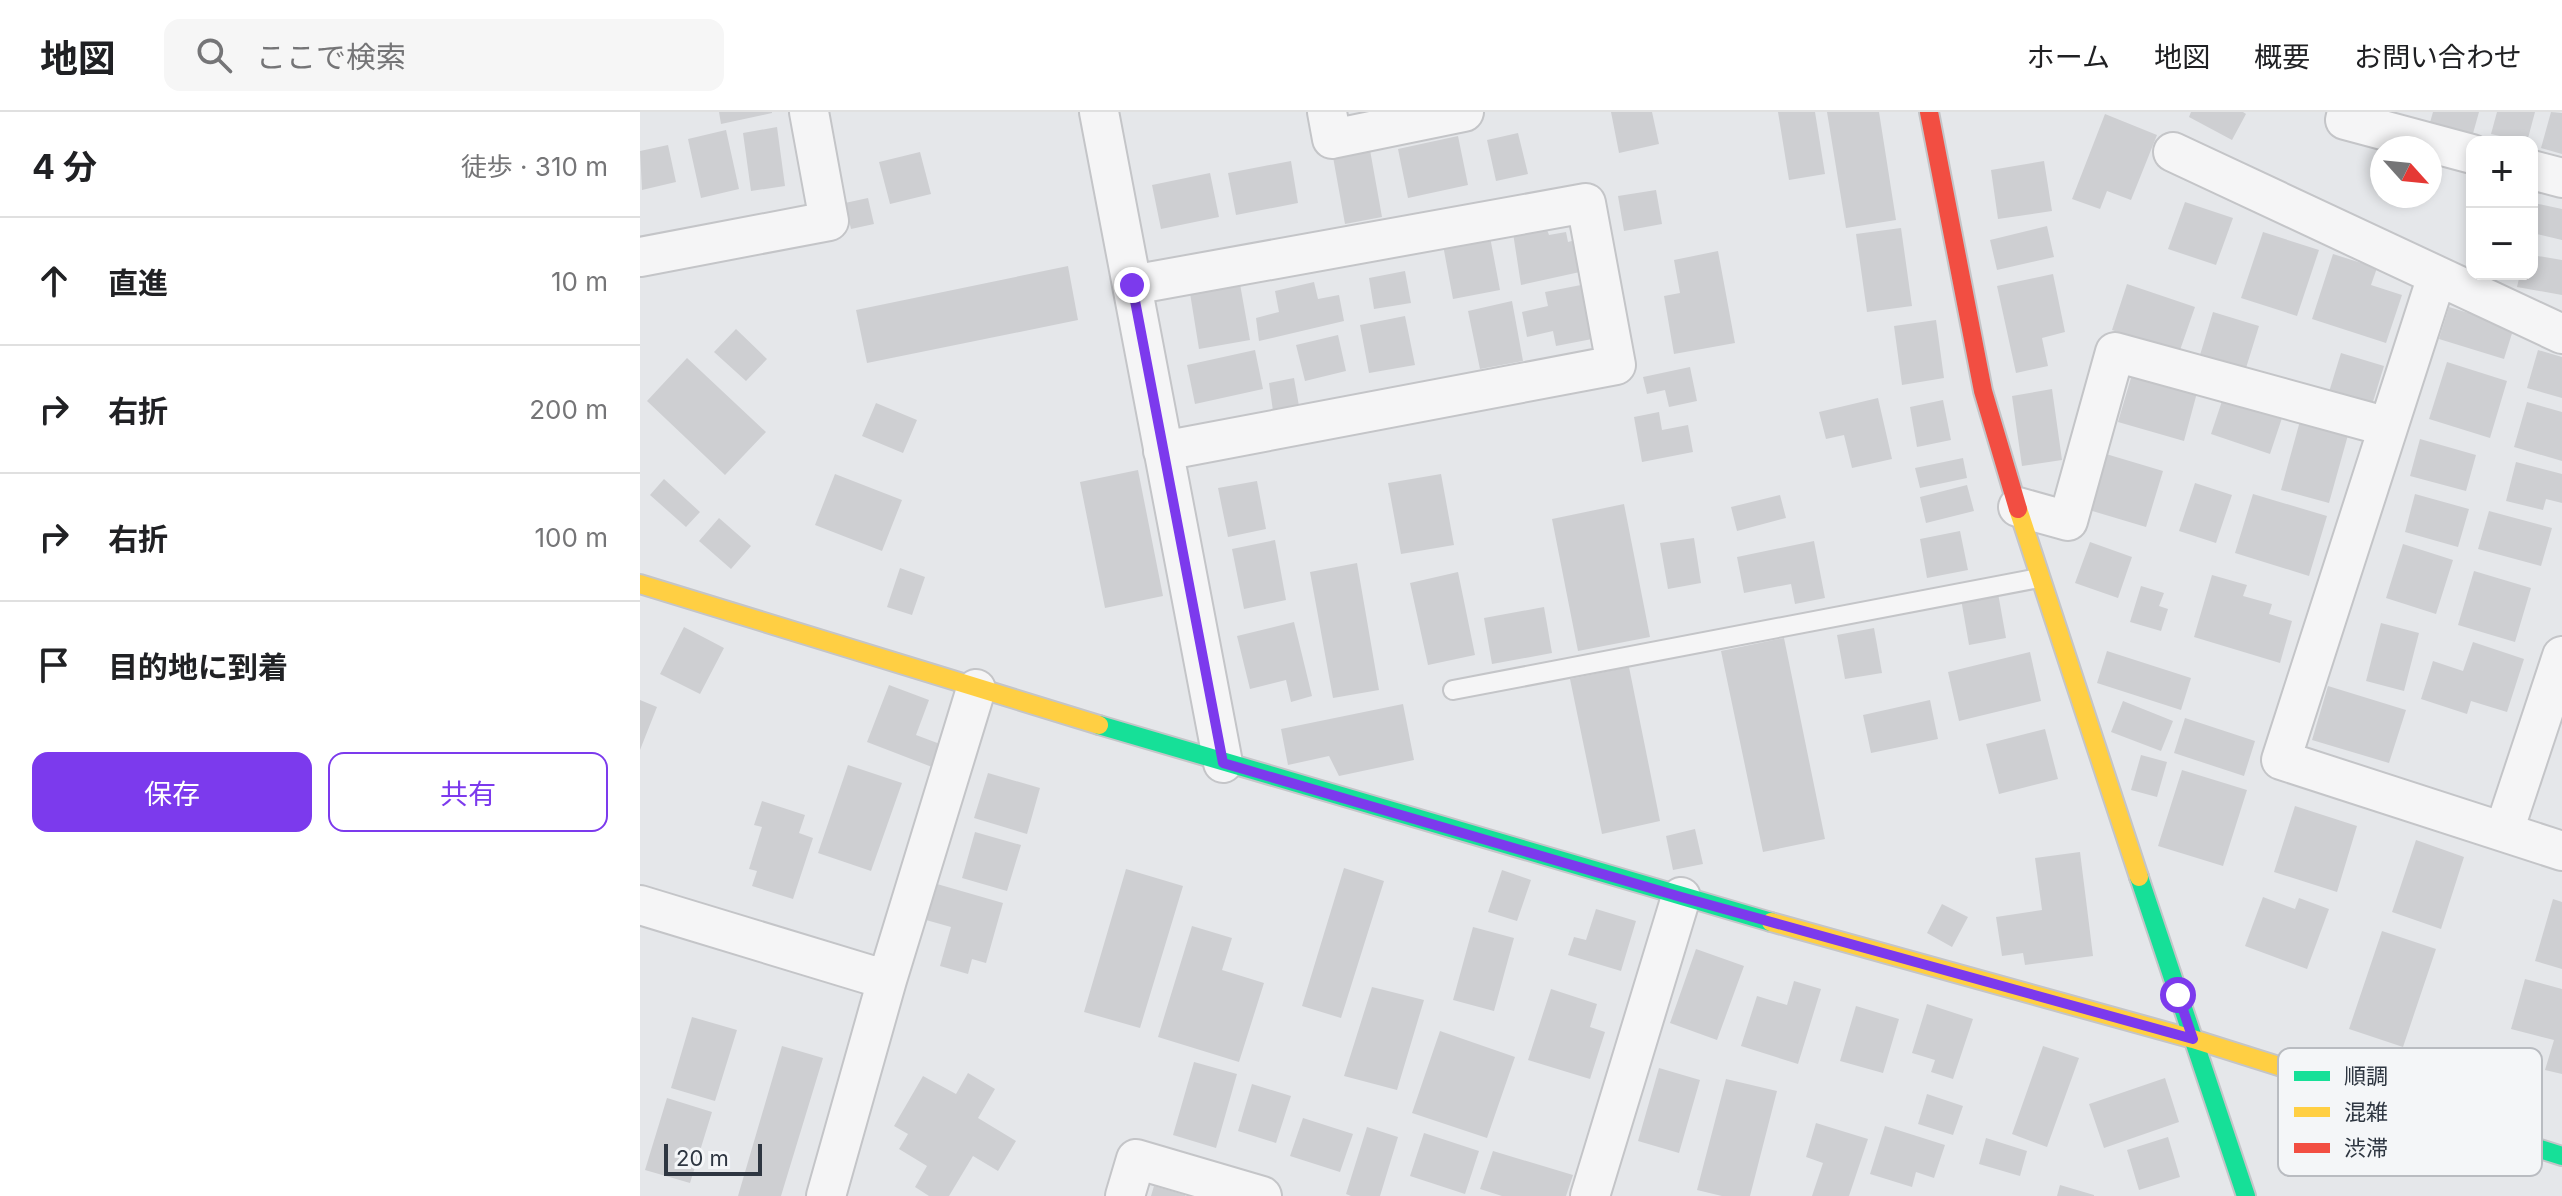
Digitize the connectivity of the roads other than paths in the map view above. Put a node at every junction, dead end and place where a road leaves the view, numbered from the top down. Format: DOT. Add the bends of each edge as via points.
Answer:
graph roads {
  1 [pos="809,112"];
  2 [pos="1099,112"];
  3 [pos="1327,112"];
  4 [pos="1464,112"];
  5 [pos="1929,112"];
  6 [pos="2347,112"];
  7 [pos="2173,152"];
  8 [pos="2466,152"];
  9 [pos="2538,172"];
  10 [pos="2562,178"];
  11 [pos="640,257"];
  12 [pos="2437,276"];
  13 [pos="1132,285"];
  14 [pos="2562,334"];
  15 [pos="2388,427"];
  16 [pos="1163,451"];
  17 [pos="2018,507"];
  18 [pos="2039,578"];
  19 [pos="640,584"];
  20 [pos="2562,656"];
  21 [pos="976,689"];
  22 [pos="1453,690"];
  23 [pos="1223,763"];
  24 [pos="2504,831"];
  25 [pos="2562,851"];
  26 [pos="1681,897"];
  27 [pos="640,905"];
  28 [pos="887,980"];
  29 [pos="2193,1039"];
  30 [pos="2278,1066"];
  31 [pos="2542,1150"];
  32 [pos="2562,1156"];
  33 [pos="826,1196"];
  34 [pos="1125,1196"];
  35 [pos="1262,1196"];
  36 [pos="1590,1196"];
  37 [pos="2246,1196"];
  1 -- 11 [label="street" via="829,221"];
  2 -- 13 [label="street"];
  3 -- 4 [label="street" via="1332,139"];
  5 -- 17 [label="street" via="1983,391"];
  6 -- 8 [label="street" via="2345,120"];
  7 -- 12 [label="street"];
  9 -- 10 [label="street"];
  12 -- 14 [label="street"];
  12 -- 15 [label="street"];
  13 -- 16 [label="street"];
  13 -- 16 [label="street" via="1586,203 1616,365"];
  15 -- 17 [label="street" via="2115,352 2068,521"];
  15 -- 24 [label="street" via="2281,760"];
  16 -- 23 [label="street"];
  17 -- 18 [label="street"];
  18 -- 22 [label="lane"];
  18 -- 29 [label="street"];
  19 -- 21 [label="street"];
  20 -- 24 [label="street"];
  21 -- 23 [label="street"];
  21 -- 28 [label="street"];
  23 -- 26 [label="street"];
  24 -- 25 [label="street"];
  26 -- 29 [label="street"];
  26 -- 36 [label="street"];
  27 -- 28 [label="street"];
  28 -- 33 [label="street"];
  29 -- 30 [label="street"];
  29 -- 37 [label="street"];
  31 -- 32 [label="street"];
  34 -- 35 [label="street" via="1136,1159"];
}
